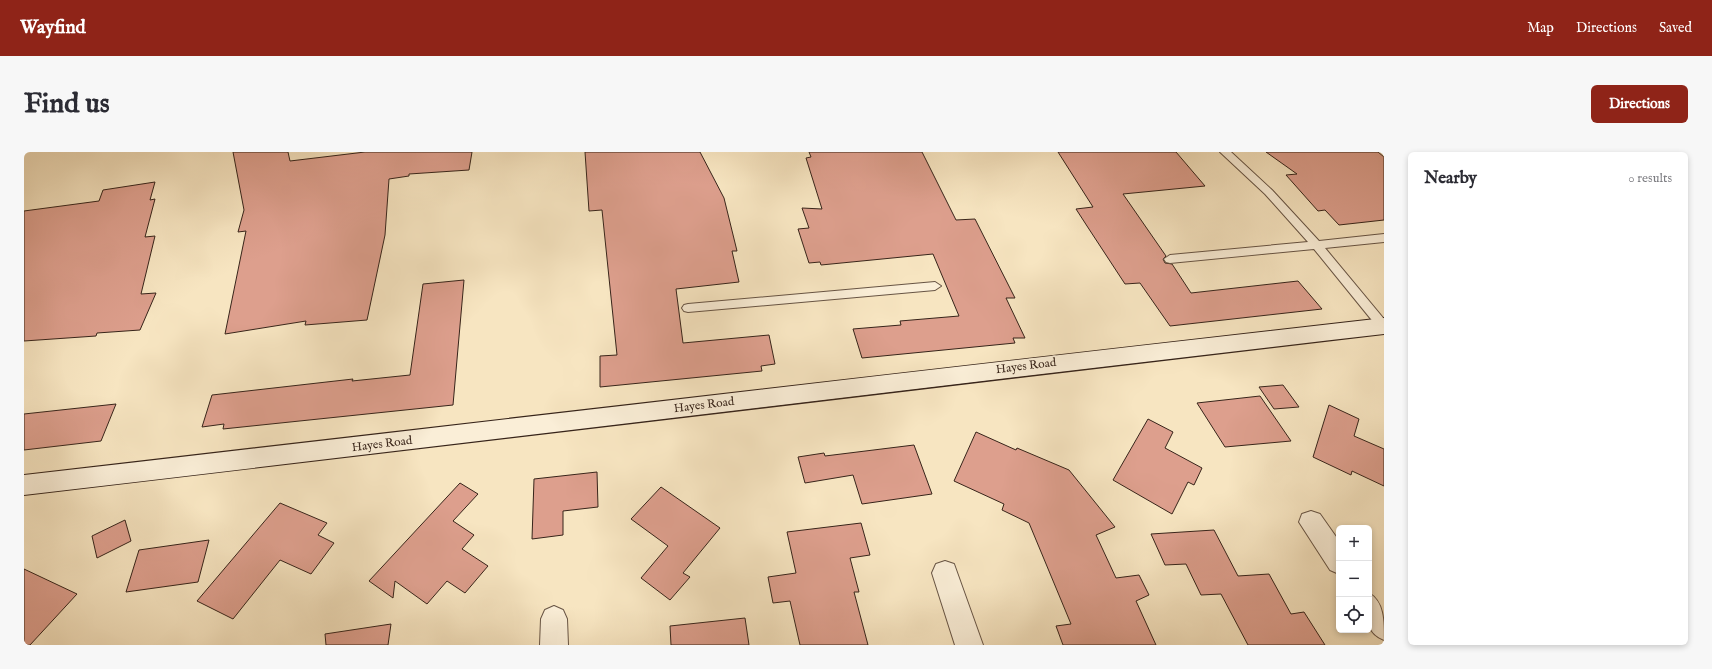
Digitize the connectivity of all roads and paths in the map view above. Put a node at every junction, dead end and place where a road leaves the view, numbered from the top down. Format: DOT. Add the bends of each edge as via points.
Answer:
graph roads {
  1 [pos="1225,152"];
  2 [pos="1384,238"];
  3 [pos="1317,244"];
  4 [pos="1170,259"];
  5 [pos="934,286"];
  6 [pos="688,308"];
  7 [pos="1384,326"];
  8 [pos="24,485"];
  9 [pos="1311,522"];
  10 [pos="1338,561"];
  11 [pos="945,574"];
  12 [pos="1372,610"];
  13 [pos="1384,628"];
  14 [pos="969,645"];
  1 -- 3 [label="lane" via="1276,198"];
  2 -- 3 [label="lane"];
  3 -- 4 [label="lane"];
  3 -- 7 [label="lane"];
  5 -- 6 [label="lane"];
  7 -- 8 [label="street, Hayes Road"];
  9 -- 10 [label="street"];
  11 -- 14 [label="street"];
  12 -- 13 [label="street"];
}
